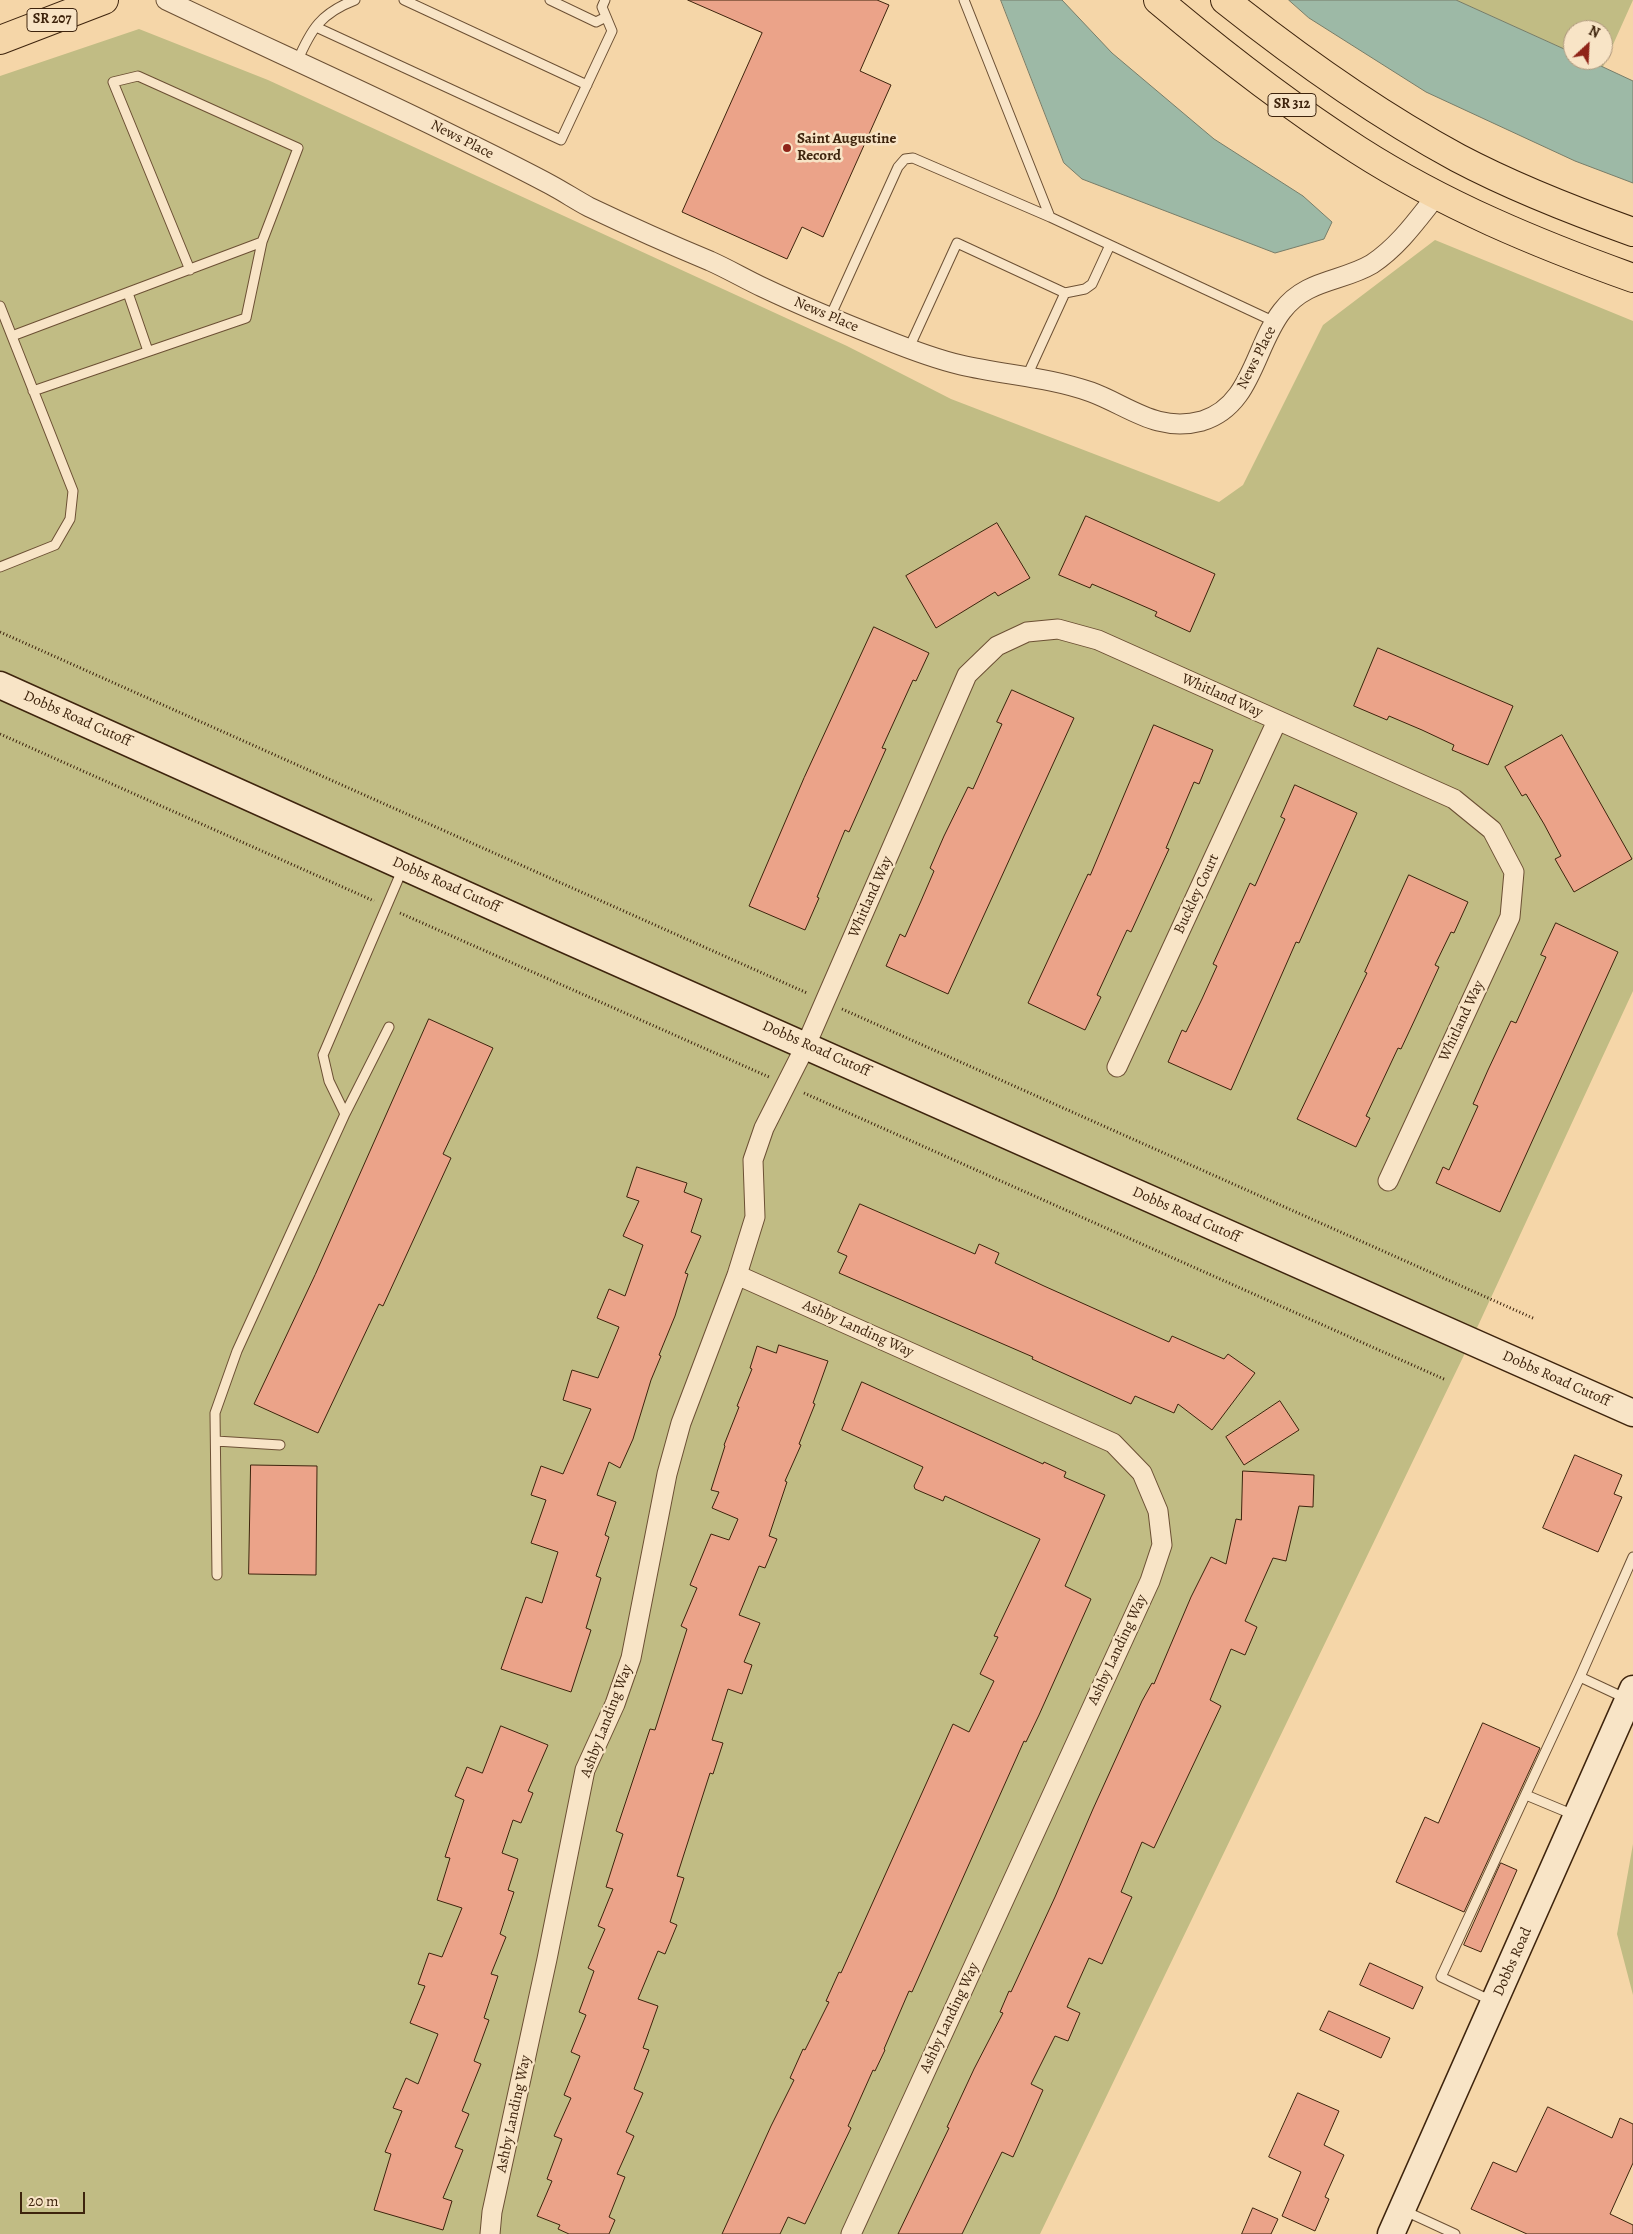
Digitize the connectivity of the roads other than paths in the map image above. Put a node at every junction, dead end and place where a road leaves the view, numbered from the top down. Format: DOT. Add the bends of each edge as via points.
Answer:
graph roads {
  1 [pos="104,0"];
  2 [pos="166,0"];
  3 [pos="355,0"];
  4 [pos="404,0"];
  5 [pos="550,0"];
  6 [pos="605,0"];
  7 [pos="964,0"];
  8 [pos="1158,0"];
  9 [pos="1225,0"];
  10 [pos="606,17"];
  11 [pos="316,27"];
  12 [pos="0,40"];
  13 [pos="297,62"];
  14 [pos="587,85"];
  15 [pos="1437,195"];
  16 [pos="1050,217"];
  17 [pos="1630,231"];
  18 [pos="262,242"];
  19 [pos="1110,245"];
  20 [pos="190,270"];
  21 [pos="1633,278"];
  22 [pos="128,293"];
  23 [pos="1065,293"];
  24 [pos="0,306"];
  25 [pos="830,318"];
  26 [pos="1275,322"];
  27 [pos="12,336"];
  28 [pos="909,348"];
  29 [pos="148,352"];
  30 [pos="1027,376"];
  31 [pos="33,391"];
  32 [pos="0,567"];
  33 [pos="0,685"];
  34 [pos="1277,721"];
  35 [pos="404,866"];
  36 [pos="389,1027"];
  37 [pos="806,1045"];
  38 [pos="1117,1067"];
  39 [pos="345,1114"];
  40 [pos="1388,1182"];
  41 [pos="737,1274"];
  42 [pos="1633,1413"];
  43 [pos="216,1441"];
  44 [pos="280,1445"];
  45 [pos="1633,1557"];
  46 [pos="217,1575"];
  47 [pos="1580,1677"];
  48 [pos="1631,1694"];
  49 [pos="1526,1795"];
  50 [pos="1577,1816"];
  51 [pos="1494,2003"];
  52 [pos="1402,2210"];
  53 [pos="490,2234"];
  54 [pos="851,2234"];
  55 [pos="1391,2234"];
  56 [pos="1455,2234"];
  1 -- 12 [label="main road, SR 207"];
  2 -- 13 [label="street, News Place"];
  3 -- 11 [label="lane" via="327,14"];
  4 -- 14 [label="lane"];
  5 -- 10 [label="lane" via="596,22"];
  6 -- 10 [label="lane" via="602,6"];
  7 -- 16 [label="lane"];
  8 -- 15 [label="main road, SR 312" via="1220,52 1290,103 1359,151"];
  9 -- 17 [label="main road, SR 312" via="1326,76 1459,158 1526,190"];
  10 -- 14 [label="lane" via="612,31"];
  11 -- 13 [label="lane"];
  11 -- 14 [label="lane" via="561,140"];
  13 -- 25 [label="street, News Place" via="428,123 594,209"];
  15 -- 17 [label="main road" via="1461,181 1474,183 1605,240"];
  15 -- 21 [label="main road, SR 312" via="1506,229"];
  15 -- 26 [label="street, News Place" via="1396,246 1369,266 1332,278 1297,297 1282,310"];
  16 -- 19 [label="lane"];
  16 -- 25 [label="lane" via="913,158 905,158 898,167"];
  18 -- 20 [label="lane"];
  18 -- 20 [label="lane" via="298,148 138,76 113,82"];
  18 -- 29 [label="lane" via="246,318"];
  19 -- 23 [label="lane" via="1092,284 1085,289"];
  19 -- 26 [label="lane"];
  20 -- 22 [label="lane"];
  22 -- 27 [label="lane"];
  22 -- 29 [label="lane"];
  23 -- 28 [label="lane" via="957,243"];
  23 -- 30 [label="lane"];
  24 -- 27 [label="lane"];
  25 -- 28 [label="street, News Place"];
  26 -- 30 [label="street, News Place" via="1236,397 1205,420 1185,424 1146,419 1091,392"];
  27 -- 31 [label="lane"];
  28 -- 30 [label="street, News Place" via="961,365"];
  29 -- 31 [label="lane"];
  31 -- 32 [label="lane" via="73,491 70,519 55,546"];
  33 -- 35 [label="street, Dobbs Road Cutoff"];
  34 -- 37 [label="street, Whitland Way" via="1098,640 1058,629 1027,632 997,646 967,675"];
  34 -- 38 [label="street, Buckley Court"];
  34 -- 40 [label="street, Whitland Way" via="1454,800 1492,830 1514,872 1510,916"];
  35 -- 37 [label="street, Dobbs Road Cutoff"];
  35 -- 39 [label="lane" via="323,1055 329,1081"];
  36 -- 39 [label="lane"];
  37 -- 41 [label="street, Ashby Landing Way" via="764,1128 753,1160 754,1217"];
  37 -- 42 [label="street, Dobbs Road Cutoff"];
  39 -- 43 [label="lane" via="237,1351 215,1413"];
  41 -- 53 [label="street, Ashby Landing Way" via="681,1422 667,1474 631,1658 585,1770"];
  41 -- 54 [label="street, Ashby Landing Way" via="1113,1443 1142,1473 1158,1510 1162,1545 1150,1581"];
  43 -- 44 [label="lane"];
  43 -- 46 [label="lane"];
  45 -- 47 [label="lane"];
  47 -- 48 [label="lane"];
  47 -- 49 [label="lane"];
  48 -- 50 [label="street, Dobbs Road"];
  49 -- 50 [label="lane"];
  49 -- 51 [label="lane" via="1441,1977"];
  50 -- 51 [label="street, Dobbs Road"];
  51 -- 52 [label="street, Dobbs Road"];
  52 -- 55 [label="street, Dobbs Road"];
  52 -- 56 [label="lane"];
}
